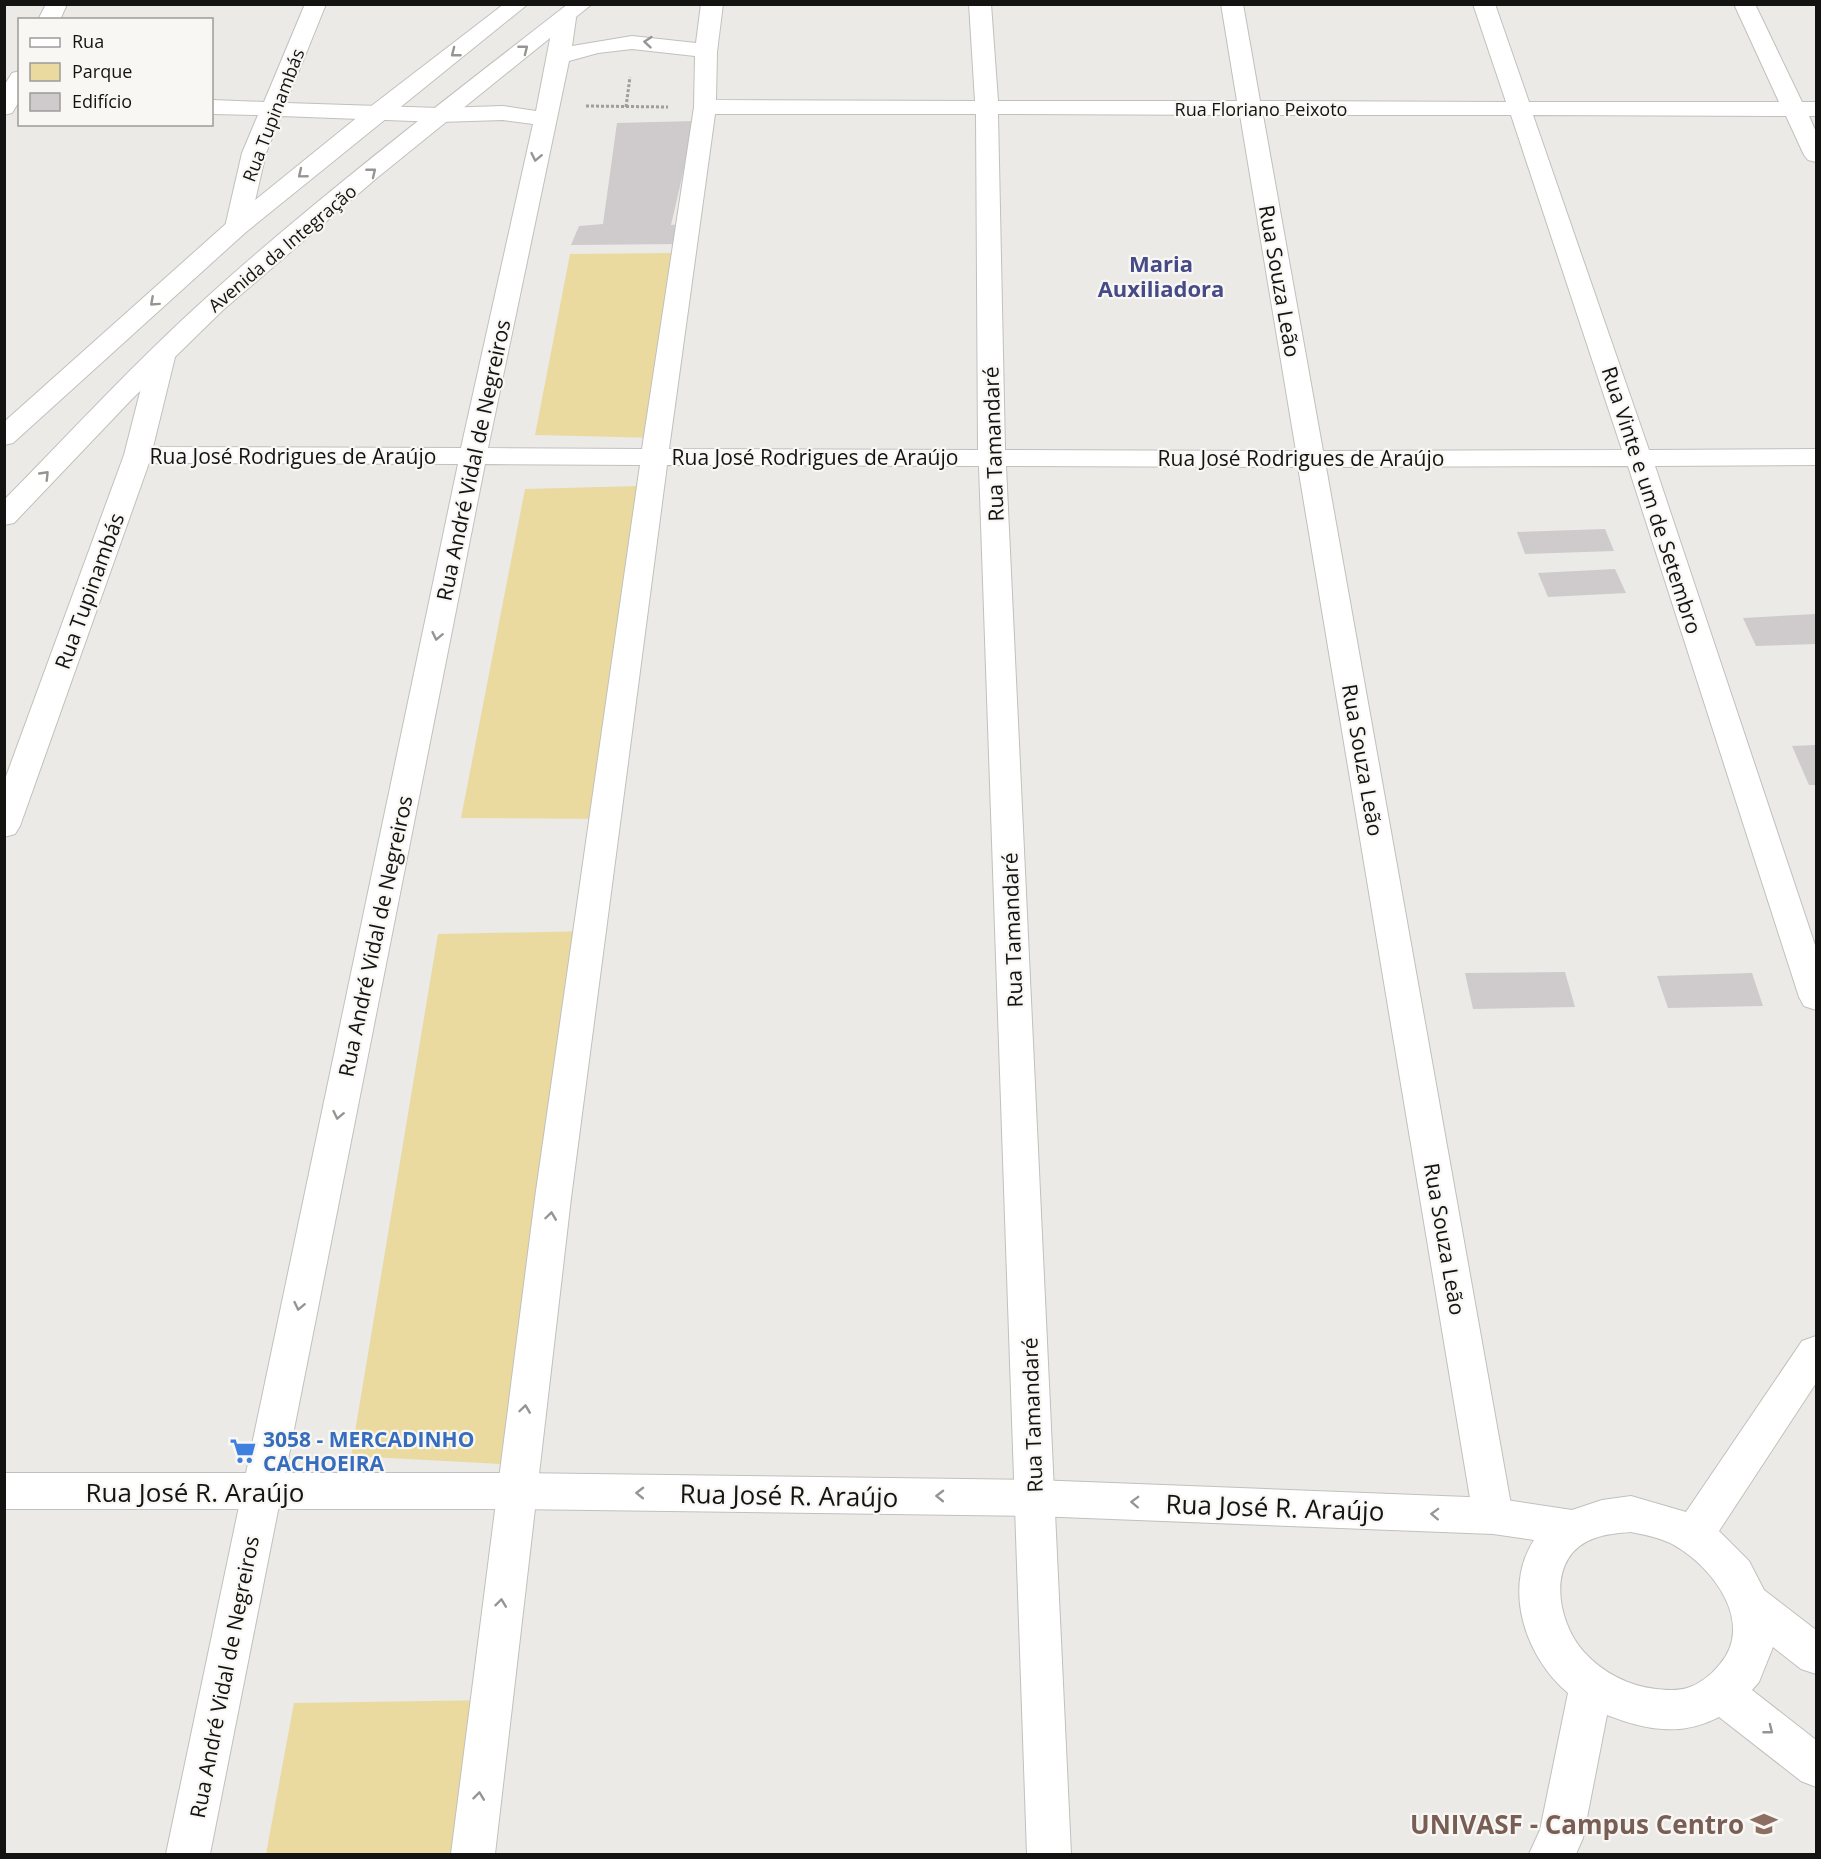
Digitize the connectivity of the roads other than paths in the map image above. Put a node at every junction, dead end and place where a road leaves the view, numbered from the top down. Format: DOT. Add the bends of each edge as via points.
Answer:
graph roads {
  1 [pos="57,4"];
  2 [pos="316,4"];
  3 [pos="518,4"];
  4 [pos="712,4"];
  5 [pos="980,4"];
  6 [pos="1232,4"];
  7 [pos="1484,4"];
  8 [pos="1744,4"];
  9 [pos="573,11"];
  10 [pos="50,18"];
  11 [pos="706,52"];
  12 [pos="559,57"];
  13 [pos="18,83"];
  14 [pos="9,106"];
  15 [pos="213,107"];
  16 [pos="272,107"];
  17 [pos="705,107"];
  18 [pos="987,108"];
  19 [pos="1251,109"];
  20 [pos="1521,109"];
  21 [pos="1806,109"];
  22 [pos="378,112"];
  23 [pos="547,112"];
  24 [pos="439,115"];
  25 [pos="1816,155"];
  26 [pos="237,227"];
  27 [pos="163,353"];
  28 [pos="4,437"];
  29 [pos="138,454"];
  30 [pos="654,456"];
  31 [pos="1638,456"];
  32 [pos="473,457"];
  33 [pos="992,457"];
  34 [pos="1816,457"];
  35 [pos="1311,459"];
  36 [pos="4,518"];
  37 [pos="4,826"];
  38 [pos="1816,997"];
  39 [pos="1816,1352"];
  40 [pos="4,1491"];
  41 [pos="514,1491"];
  42 [pos="261,1493"];
  43 [pos="1035,1498"];
  44 [pos="1493,1516"];
  45 [pos="1573,1528"];
  46 [pos="1694,1535"];
  47 [pos="1749,1603"];
  48 [pos="1816,1655"];
  49 [pos="1591,1685"];
  50 [pos="1723,1694"];
  51 [pos="1816,1766"];
  52 [pos="188,1854"];
  53 [pos="472,1854"];
  54 [pos="1049,1854"];
  55 [pos="1551,1854"];
  1 -- 10 [label="street"];
  2 -- 16 [label="street, Rua Tupinambás"];
  3 -- 22 [label="street, one-way"];
  4 -- 11 [label="street"];
  5 -- 18 [label="street, Rua Tamandaré"];
  6 -- 19 [label="street, Rua Souza Leão"];
  7 -- 20 [label="street, Rua Vinte e um de Setembro"];
  8 -- 21 [label="street"];
  9 -- 12 [label="street, Rua André Vidal de Negreiros"];
  24 -- 9 [label="street, Avenida da Integração, one-way"];
  11 -- 12 [label="street, one-way" via="675,45 627,42 595,45"];
  11 -- 17 [label="street"];
  12 -- 23 [label="street, Rua André Vidal de Negreiros"];
  13 -- 14 [label="street"];
  15 -- 16 [label="street"];
  16 -- 22 [label="street"];
  16 -- 26 [label="street, Rua Tupinambás" via="254,153"];
  17 -- 18 [label="street, Rua Floriano Peixoto"];
  17 -- 30 [label="street"];
  18 -- 19 [label="street, Rua Floriano Peixoto"];
  18 -- 33 [label="street, Rua Tamandaré"];
  19 -- 20 [label="street, Rua Floriano Peixoto"];
  19 -- 35 [label="street, Rua Souza Leão"];
  20 -- 21 [label="street, Rua Floriano Peixoto"];
  20 -- 31 [label="street, Rua Vinte e um de Setembro"];
  21 -- 25 [label="street"];
  22 -- 24 [label="street"];
  22 -- 26 [label="street, one-way"];
  23 -- 24 [label="street"];
  23 -- 32 [label="street, Rua André Vidal de Negreiros, one-way"];
  27 -- 24 [label="street, Avenida da Integração, one-way" via="244,277"];
  26 -- 28 [label="street, one-way"];
  27 -- 29 [label="street, Rua Tupinambás"];
  36 -- 27 [label="street, Avenida da Integração, one-way"];
  29 -- 32 [label="street, Rua José Rodrigues de Araújo"];
  29 -- 37 [label="street, Rua Tupinambás"];
  30 -- 32 [label="street, Rua José Rodrigues de Araújo"];
  30 -- 33 [label="street, Rua José Rodrigues de Araújo"];
  41 -- 30 [label="street, one-way"];
  31 -- 34 [label="street, Rua José Rodrigues de Araújo"];
  31 -- 35 [label="street, Rua José Rodrigues de Araújo"];
  31 -- 38 [label="street, Rua Vinte e um de Setembro"];
  32 -- 42 [label="street, Rua André Vidal de Negreiros, one-way"];
  33 -- 35 [label="street, Rua José Rodrigues de Araújo"];
  33 -- 43 [label="street, Rua Tamandaré"];
  35 -- 44 [label="street, Rua Souza Leão"];
  39 -- 46 [label="street"];
  40 -- 42 [label="street, Rua José R. Araújo"];
  41 -- 42 [label="street, Rua José R. Araújo"];
  43 -- 41 [label="street, Rua José R. Araújo, one-way"];
  53 -- 41 [label="street, one-way"];
  42 -- 52 [label="street, Rua André Vidal de Negreiros"];
  44 -- 43 [label="street, Rua José R. Araújo, one-way"];
  43 -- 54 [label="street, Rua Tamandaré"];
  44 -- 45 [label="street, Rua José R. Araújo"];
  45 -- 46 [label="street" via="1600,1517 1631,1514 1664,1521"];
  45 -- 49 [label="street" via="1553,1547 1541,1569 1538,1592 1552,1642 1569,1666"];
  46 -- 47 [label="street" via="1718,1554 1737,1577"];
  47 -- 48 [label="street"];
  47 -- 50 [label="street" via="1755,1629 1751,1654 1740,1676"];
  49 -- 50 [label="street" via="1624,1703 1660,1711 1694,1707"];
  49 -- 55 [label="street" via="1561,1838"];
  50 -- 51 [label="street, one-way"];
}
